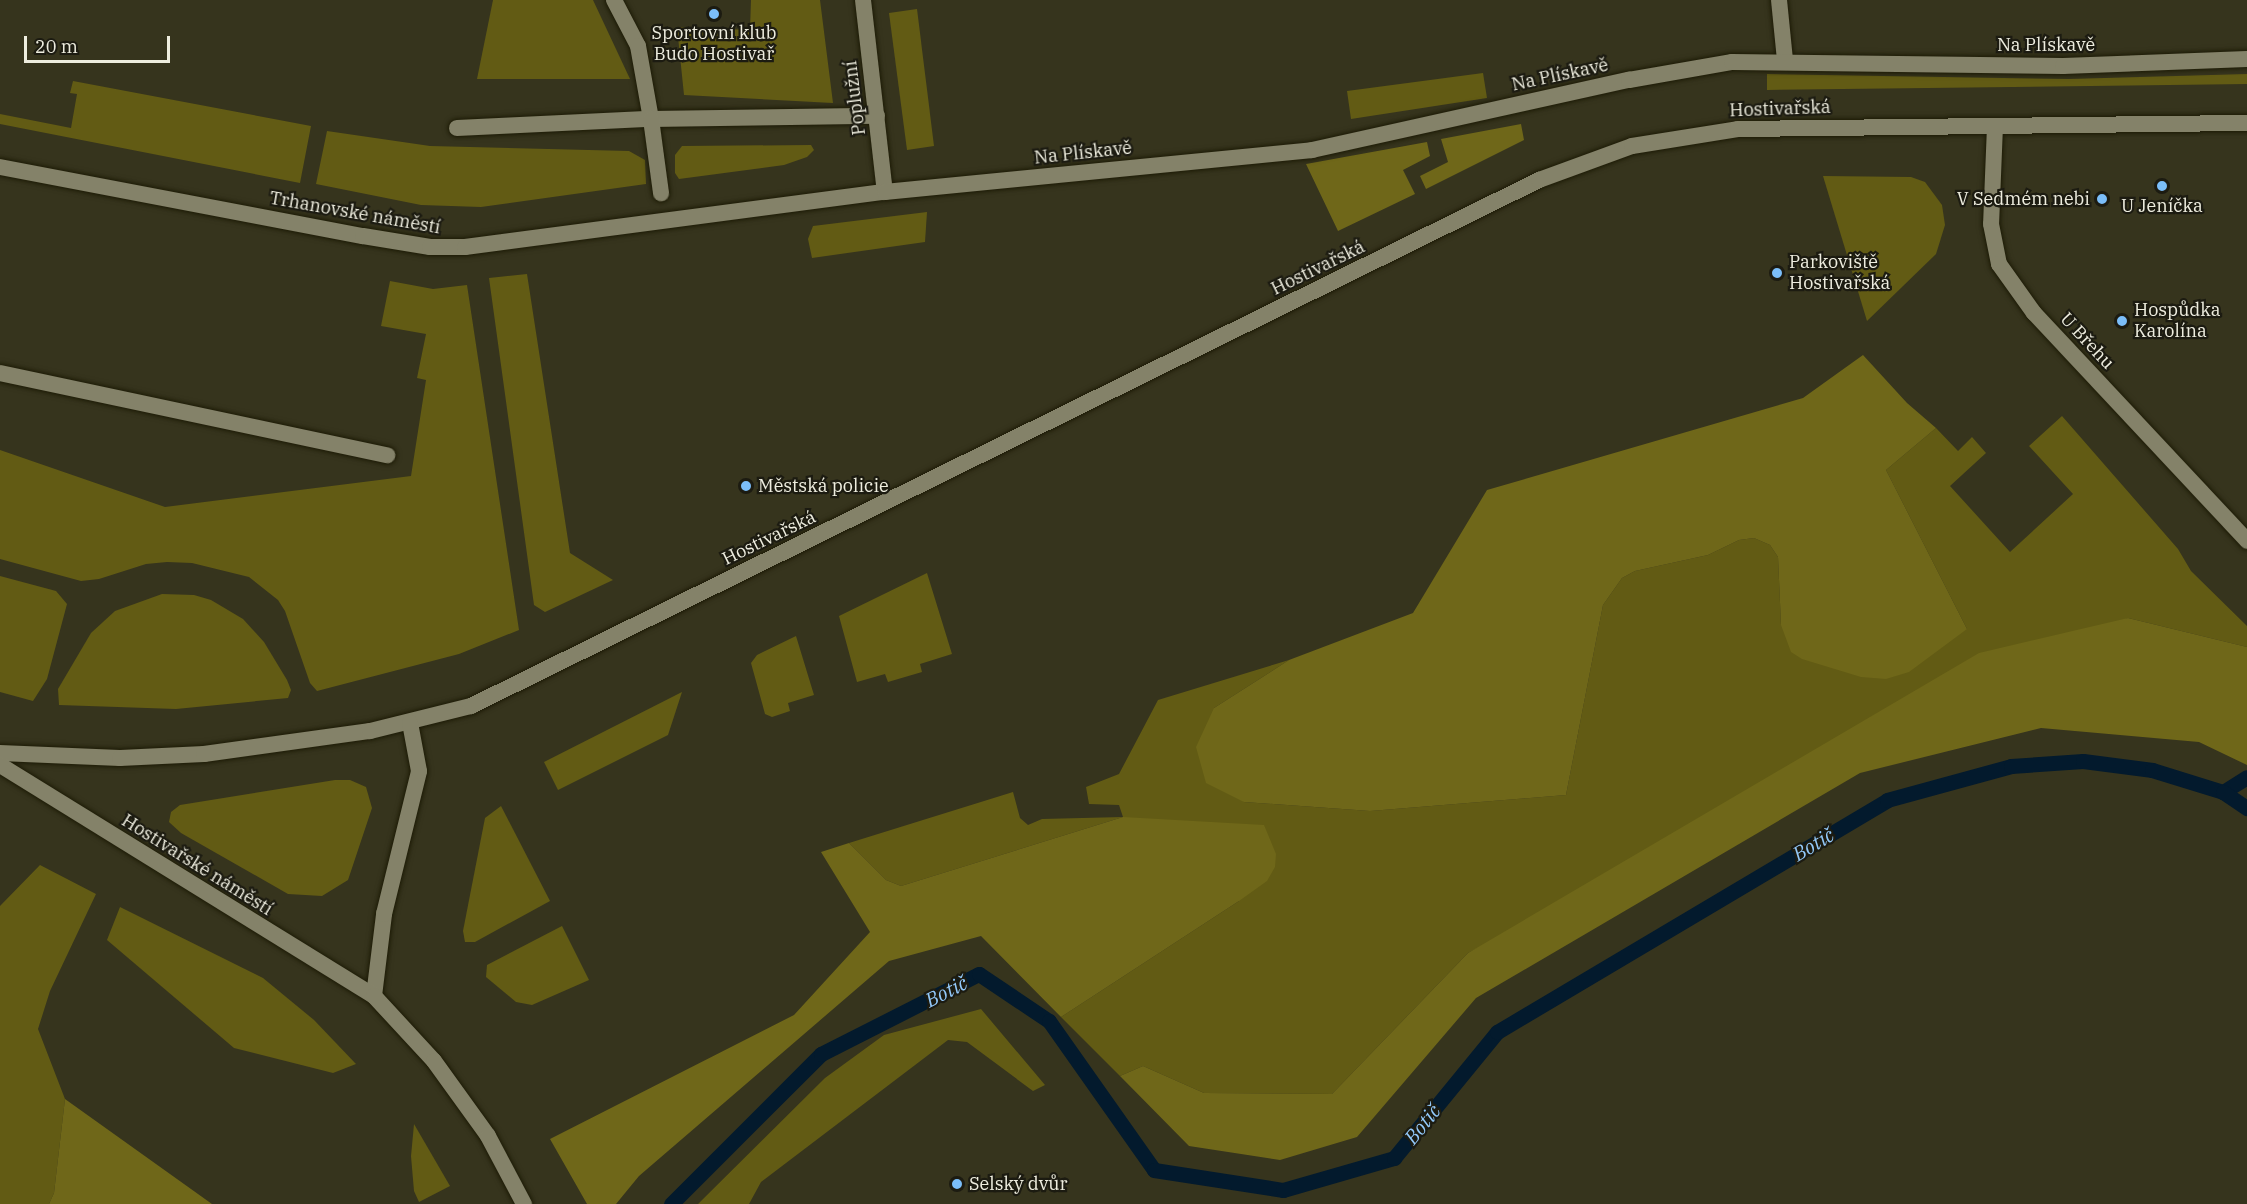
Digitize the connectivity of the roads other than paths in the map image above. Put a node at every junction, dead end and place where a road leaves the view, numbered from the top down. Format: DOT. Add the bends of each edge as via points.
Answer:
graph roads {
  1 [pos="614,0"];
  2 [pos="863,0"];
  3 [pos="1779,0"];
  4 [pos="2247,58"];
  5 [pos="1785,60"];
  6 [pos="877,116"];
  7 [pos="651,119"];
  8 [pos="2247,123"];
  9 [pos="1995,126"];
  10 [pos="457,128"];
  11 [pos="0,167"];
  12 [pos="885,192"];
  13 [pos="661,193"];
  14 [pos="0,373"];
  15 [pos="387,455"];
  16 [pos="2247,541"];
  17 [pos="410,723"];
  18 [pos="0,753"];
  19 [pos="0,765"];
  20 [pos="374,996"];
  21 [pos="524,1204"];
  1 -- 7 [label="street" via="638,46"];
  2 -- 6 [label="street, Poplužní"];
  3 -- 5 [label="street"];
  4 -- 5 [label="street, Na Plískavě" via="2064,66"];
  5 -- 12 [label="street, Na Plískavě" via="1710,65 1629,80 1312,150"];
  6 -- 7 [label="street"];
  6 -- 12 [label="street, Poplužní"];
  7 -- 10 [label="street"];
  7 -- 13 [label="street"];
  8 -- 9 [label="street, Hostivařská"];
  9 -- 16 [label="street, U Břehu" via="1991,224 1999,264 2034,313"];
  9 -- 17 [label="street, Hostivařská" via="1738,129 1632,146 1578,165 1539,180 471,706"];
  11 -- 12 [label="street, Trhanovské náměstí" via="363,236 447,248"];
  14 -- 15 [label="street"];
  17 -- 18 [label="street" via="253,748 155,757"];
  17 -- 20 [label="street" via="419,771 384,914"];
  19 -- 20 [label="street, Hostivařské náměstí"];
  20 -- 21 [label="street, Hostivařské náměstí" via="434,1060 488,1136"];
}
